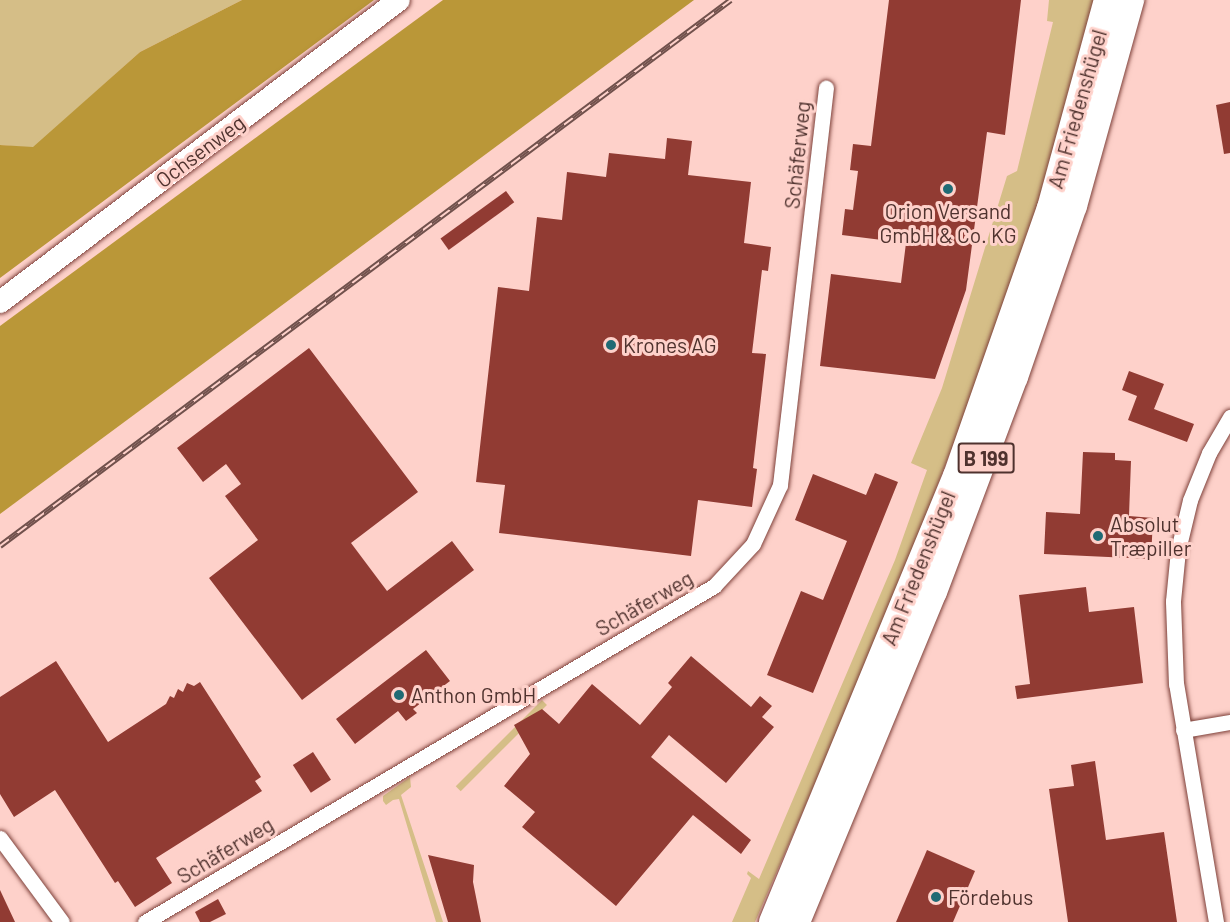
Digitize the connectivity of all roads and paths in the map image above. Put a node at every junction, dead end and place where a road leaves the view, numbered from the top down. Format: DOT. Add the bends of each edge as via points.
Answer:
graph roads {
  1 [pos="399,0"];
  2 [pos="1107,0"];
  3 [pos="1131,0"];
  4 [pos="826,88"];
  5 [pos="0,302"];
  6 [pos="1230,417"];
  7 [pos="1230,722"];
  8 [pos="1183,730"];
  9 [pos="0,838"];
  10 [pos="62,922"];
  11 [pos="146,922"];
  12 [pos="772,922"];
  13 [pos="797,922"];
  14 [pos="1216,922"];
  1 -- 5 [label="main road, Ochsenweg"];
  2 -- 12 [label="highway, Am Friedenshügel / B 199" via="1050,208 956,476"];
  3 -- 13 [label="highway, Am Friedenshügel / B 199" via="1074,206 981,472"];
  4 -- 11 [label="street, Schäferweg" via="780,486 753,544 714,586"];
  6 -- 8 [label="street" via="1209,453 1190,500 1178,549 1172,644"];
  7 -- 8 [label="street"];
  8 -- 14 [label="street"];
  9 -- 10 [label="street"];
}
